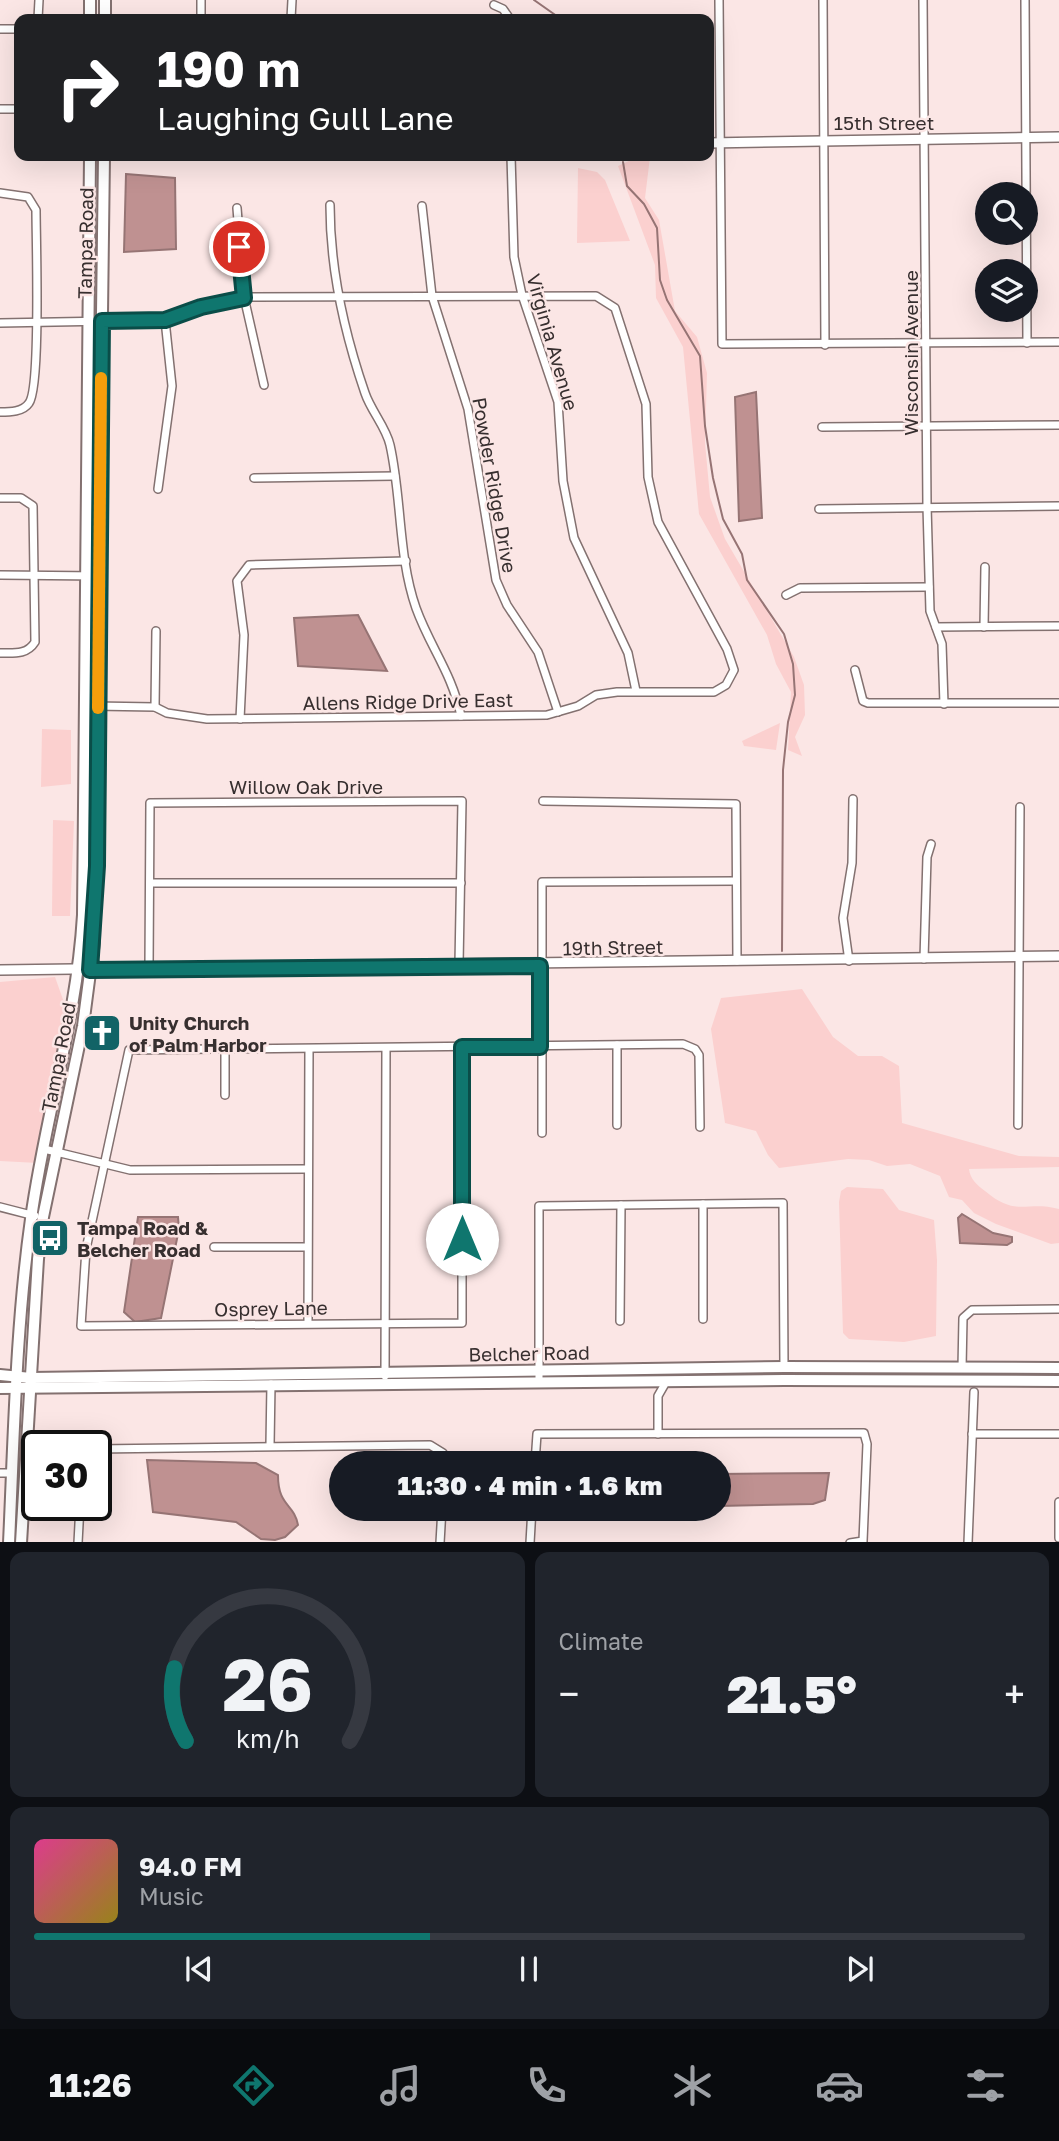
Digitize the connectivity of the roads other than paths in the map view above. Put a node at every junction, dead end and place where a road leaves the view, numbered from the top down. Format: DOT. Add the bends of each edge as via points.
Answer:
graph roads {
  1 [pos="719,0"];
  2 [pos="823,0"];
  3 [pos="923,0"];
  4 [pos="1025,0"];
  5 [pos="494,5"];
  6 [pos="506,14"];
  7 [pos="714,40"];
  8 [pos="719,40"];
  9 [pos="1026,137"];
  10 [pos="1059,137"];
  11 [pos="924,139"];
  12 [pos="821,140"];
  13 [pos="714,143"];
  14 [pos="720,143"];
  15 [pos="90,161"];
  16 [pos="104,161"];
  17 [pos="511,161"];
  18 [pos="0,193"];
  19 [pos="330,205"];
  20 [pos="422,206"];
  21 [pos="237,208"];
  22 [pos="522,295"];
  23 [pos="337,296"];
  24 [pos="432,296"];
  25 [pos="244,298"];
  26 [pos="165,320"];
  27 [pos="88,321"];
  28 [pos="102,321"];
  29 [pos="36,322"];
  30 [pos="0,323"];
  31 [pos="1059,342"];
  32 [pos="926,343"];
  33 [pos="1027,343"];
  34 [pos="825,345"];
  35 [pos="264,385"];
  36 [pos="0,412"];
  37 [pos="1059,425"];
  38 [pos="822,427"];
  39 [pos="926,427"];
  40 [pos="395,476"];
  41 [pos="254,478"];
  42 [pos="158,489"];
  43 [pos="0,498"];
  44 [pos="927,506"];
  45 [pos="1059,506"];
  46 [pos="819,509"];
  47 [pos="406,561"];
  48 [pos="985,566"];
  49 [pos="0,575"];
  50 [pos="35,575"];
  51 [pos="88,575"];
  52 [pos="100,576"];
  53 [pos="929,587"];
  54 [pos="786,595"];
  55 [pos="984,626"];
  56 [pos="1059,626"];
  57 [pos="936,627"];
  58 [pos="156,631"];
  59 [pos="0,653"];
  60 [pos="855,670"];
  61 [pos="636,691"];
  62 [pos="1059,703"];
  63 [pos="944,704"];
  64 [pos="86,706"];
  65 [pos="98,706"];
  66 [pos="155,706"];
  67 [pos="558,712"];
  68 [pos="461,716"];
  69 [pos="240,719"];
  70 [pos="853,799"];
  71 [pos="542,801"];
  72 [pos="92,802"];
  73 [pos="1020,807"];
  74 [pos="931,844"];
  75 [pos="736,881"];
  76 [pos="150,883"];
  77 [pos="461,883"];
  78 [pos="1059,956"];
  79 [pos="1021,957"];
  80 [pos="924,959"];
  81 [pos="737,961"];
  82 [pos="849,961"];
  83 [pos="460,964"];
  84 [pos="540,966"];
  85 [pos="149,967"];
  86 [pos="85,970"];
  87 [pos="0,971"];
  88 [pos="617,1045"];
  89 [pos="462,1047"];
  90 [pos="540,1047"];
  91 [pos="386,1048"];
  92 [pos="225,1049"];
  93 [pos="309,1049"];
  94 [pos="225,1095"];
  95 [pos="617,1125"];
  96 [pos="1018,1125"];
  97 [pos="700,1127"];
  98 [pos="542,1133"];
  99 [pos="44,1149"];
  100 [pos="56,1152"];
  101 [pos="104,1164"];
  102 [pos="307,1169"];
  103 [pos="702,1204"];
  104 [pos="621,1205"];
  105 [pos="0,1208"];
  106 [pos="31,1215"];
  107 [pos="43,1217"];
  108 [pos="214,1247"];
  109 [pos="307,1247"];
  110 [pos="1059,1308"];
  111 [pos="703,1319"];
  112 [pos="620,1321"];
  113 [pos="308,1323"];
  114 [pos="385,1324"];
  115 [pos="784,1367"];
  116 [pos="962,1368"];
  117 [pos="1059,1368"];
  118 [pos="539,1370"];
  119 [pos="385,1371"];
  120 [pos="271,1373"];
  121 [pos="0,1375"];
  122 [pos="19,1375"];
  123 [pos="1059,1381"];
  124 [pos="666,1382"];
  125 [pos="539,1383"];
  126 [pos="31,1384"];
  127 [pos="385,1385"];
  128 [pos="271,1386"];
  129 [pos="0,1388"];
  130 [pos="18,1388"];
  131 [pos="974,1392"];
  132 [pos="658,1433"];
  133 [pos="972,1434"];
  134 [pos="1059,1434"];
  135 [pos="270,1445"];
  136 [pos="112,1449"];
  137 [pos="440,1451"];
  138 [pos="536,1451"];
  139 [pos="0,1473"];
  140 [pos="12,1474"];
  141 [pos="1059,1502"];
  142 [pos="79,1521"];
  143 [pos="441,1521"];
  144 [pos="531,1521"];
  145 [pos="1059,1538"];
  146 [pos="9,1542"];
  147 [pos="20,1542"];
  148 [pos="78,1542"];
  149 [pos="440,1542"];
  150 [pos="530,1542"];
  151 [pos="850,1542"];
  152 [pos="968,1542"];
  1 -- 8 [label="street"];
  2 -- 12 [label="street"];
  3 -- 11 [label="street, Wisconsin Avenue"];
  4 -- 9 [label="street"];
  5 -- 6 [label="street"];
  7 -- 8 [label="street"];
  8 -- 14 [label="street"];
  9 -- 10 [label="street, 15th Street"];
  9 -- 11 [label="street, 15th Street"];
  9 -- 33 [label="street"];
  11 -- 12 [label="street, 15th Street"];
  11 -- 32 [label="street, Wisconsin Avenue"];
  12 -- 14 [label="street, 15th Street"];
  12 -- 34 [label="street"];
  13 -- 14 [label="street, 15th Street"];
  14 -- 34 [label="street" via="722,344"];
  15 -- 27 [label="main road, Tampa Road"];
  16 -- 28 [label="main road, Tampa Road"];
  17 -- 22 [label="street, Virginia Avenue" via="512,233"];
  18 -- 29 [label="street" via="28,197 36,210"];
  19 -- 23 [label="street"];
  20 -- 24 [label="street, Powder Ridge Drive"];
  21 -- 25 [label="street"];
  22 -- 24 [label="street"];
  22 -- 61 [label="street, Virginia Avenue" via="558,402 563,481 574,538 628,653"];
  22 -- 61 [label="street, Allens Ridge Drive East" via="603,299 615,308 646,404 648,477 658,522 734,670 726,685 714,692"];
  23 -- 24 [label="street"];
  23 -- 25 [label="street"];
  23 -- 40 [label="street" via="353,359 389,442"];
  24 -- 67 [label="street, Powder Ridge Drive" via="468,409 495,580 538,652"];
  25 -- 26 [label="street"];
  25 -- 35 [label="street"];
  26 -- 28 [label="street"];
  26 -- 42 [label="street" via="172,386"];
  27 -- 28 [label="street"];
  27 -- 29 [label="street"];
  27 -- 51 [label="main road, Tampa Road"];
  28 -- 52 [label="main road, Tampa Road"];
  29 -- 30 [label="street"];
  29 -- 36 [label="street" via="34,391 29,404"];
  31 -- 33 [label="street"];
  32 -- 33 [label="street"];
  32 -- 34 [label="street"];
  32 -- 39 [label="street, Wisconsin Avenue"];
  37 -- 39 [label="street"];
  38 -- 39 [label="street"];
  39 -- 44 [label="street, Wisconsin Avenue"];
  40 -- 41 [label="street"];
  40 -- 47 [label="street"];
  43 -- 50 [label="street" via="21,498 33,506"];
  44 -- 45 [label="street"];
  44 -- 46 [label="street"];
  44 -- 53 [label="street, Wisconsin Avenue"];
  47 -- 68 [label="street" via="415,606 449,672"];
  47 -- 69 [label="street" via="249,565 237,581 244,635"];
  48 -- 55 [label="street"];
  49 -- 50 [label="street"];
  50 -- 51 [label="street"];
  50 -- 59 [label="street" via="35,642 22,652"];
  51 -- 52 [label="street"];
  51 -- 64 [label="main road, Tampa Road"];
  52 -- 65 [label="main road, Tampa Road"];
  53 -- 54 [label="street" via="800,588"];
  53 -- 57 [label="street, Wisconsin Avenue"];
  55 -- 56 [label="street"];
  55 -- 57 [label="street"];
  57 -- 63 [label="street, Wisconsin Avenue" via="942,645"];
  58 -- 66 [label="street"];
  60 -- 63 [label="street" via="863,701 868,703"];
  61 -- 67 [label="street, Allens Ridge Drive East" via="596,695"];
  62 -- 63 [label="street"];
  64 -- 65 [label="street, Allens Ridge Drive East"];
  64 -- 72 [label="main road, Tampa Road"];
  65 -- 66 [label="street, Allens Ridge Drive East"];
  65 -- 72 [label="main road, Tampa Road"];
  66 -- 69 [label="street, Allens Ridge Drive East" via="197,718"];
  67 -- 68 [label="street, Allens Ridge Drive East"];
  68 -- 69 [label="street, Allens Ridge Drive East"];
  70 -- 82 [label="street" via="852,863 843,918"];
  71 -- 75 [label="street" via="736,804"];
  72 -- 86 [label="main road, Tampa Road"];
  73 -- 79 [label="street"];
  74 -- 80 [label="street"];
  75 -- 81 [label="street"];
  75 -- 84 [label="street" via="542,882"];
  76 -- 77 [label="street"];
  76 -- 77 [label="street, Willow Oak Drive" via="150,803 462,801"];
  76 -- 85 [label="street, Willow Oak Drive"];
  77 -- 83 [label="street, Willow Oak Drive"];
  78 -- 79 [label="street, 19th Street"];
  79 -- 80 [label="street, 19th Street"];
  79 -- 96 [label="street"];
  80 -- 82 [label="street, 19th Street"];
  81 -- 82 [label="street, 19th Street"];
  81 -- 84 [label="street, 19th Street"];
  83 -- 84 [label="street, 19th Street"];
  83 -- 85 [label="street, 19th Street"];
  84 -- 90 [label="street"];
  85 -- 86 [label="street, 19th Street"];
  86 -- 87 [label="street, 19th Street"];
  86 -- 99 [label="main road, Tampa Road"];
  86 -- 100 [label="main road, Tampa Road" via="83,1026"];
  88 -- 90 [label="street"];
  88 -- 95 [label="street"];
  88 -- 97 [label="street" via="683,1044 695,1049 699,1055"];
  89 -- 90 [label="street"];
  89 -- 91 [label="street"];
  89 -- 114 [label="street, Osprey Lane" via="461,1323"];
  90 -- 98 [label="street"];
  91 -- 93 [label="street"];
  91 -- 114 [label="street"];
  92 -- 93 [label="street"];
  92 -- 94 [label="street"];
  92 -- 101 [label="street" via="129,1050"];
  93 -- 102 [label="street"];
  99 -- 100 [label="street"];
  99 -- 106 [label="main road, Tampa Road"];
  100 -- 101 [label="street"];
  100 -- 107 [label="main road, Tampa Road"];
  101 -- 102 [label="street" via="148,1170"];
  101 -- 113 [label="street, Osprey Lane" via="86,1249 81,1326"];
  102 -- 109 [label="street"];
  103 -- 104 [label="street"];
  103 -- 111 [label="street"];
  103 -- 115 [label="street" via="783,1203"];
  104 -- 112 [label="street"];
  104 -- 118 [label="street" via="539,1206"];
  105 -- 106 [label="street"];
  106 -- 107 [label="street"];
  106 -- 122 [label="main road, Tampa Road"];
  107 -- 126 [label="main road, Tampa Road"];
  108 -- 109 [label="street"];
  109 -- 113 [label="street"];
  110 -- 116 [label="street" via="972,1310 963,1318"];
  113 -- 114 [label="street, Osprey Lane"];
  114 -- 119 [label="street"];
  115 -- 116 [label="main road, Belcher Road"];
  115 -- 118 [label="main road, Belcher Road"];
  116 -- 117 [label="main road, Belcher Road"];
  118 -- 119 [label="main road, Belcher Road"];
  118 -- 125 [label="street"];
  119 -- 120 [label="main road, Belcher Road"];
  119 -- 127 [label="street"];
  120 -- 126 [label="main road, Belcher Road"];
  120 -- 128 [label="street"];
  121 -- 122 [label="main road, Belcher Road"];
  122 -- 126 [label="main road, Belcher Road"];
  122 -- 130 [label="main road, Tampa Road"];
  123 -- 124 [label="main road, Belcher Road"];
  124 -- 125 [label="main road, Belcher Road"];
  124 -- 132 [label="street" via="658,1396"];
  125 -- 127 [label="main road, Belcher Road"];
  126 -- 128 [label="main road, Belcher Road"];
  126 -- 130 [label="main road, Belcher Road"];
  126 -- 147 [label="main road, Tampa Road"];
  127 -- 128 [label="main road, Belcher Road"];
  128 -- 135 [label="street"];
  129 -- 130 [label="main road, Belcher Road"];
  130 -- 140 [label="main road, Tampa Road"];
  131 -- 133 [label="street"];
  132 -- 138 [label="street" via="537,1434"];
  132 -- 151 [label="street" via="864,1433 863,1541"];
  133 -- 134 [label="street"];
  133 -- 152 [label="street"];
  135 -- 136 [label="street"];
  135 -- 137 [label="street" via="430,1445"];
  139 -- 140 [label="street"];
  140 -- 146 [label="main road, Tampa Road"];
  141 -- 145 [label="street"];
  142 -- 148 [label="street"];
  143 -- 149 [label="street"];
  144 -- 150 [label="street"];
}
